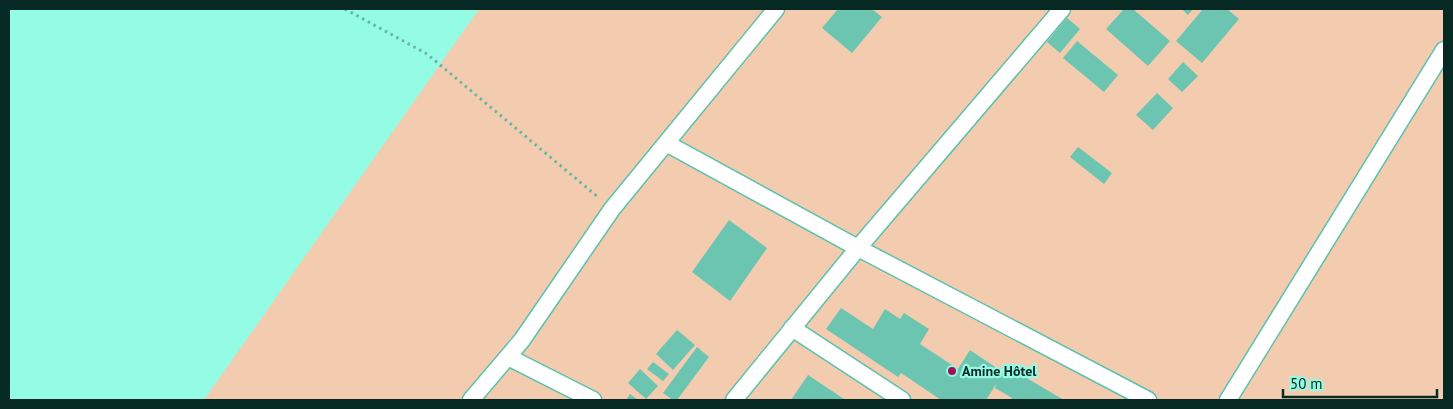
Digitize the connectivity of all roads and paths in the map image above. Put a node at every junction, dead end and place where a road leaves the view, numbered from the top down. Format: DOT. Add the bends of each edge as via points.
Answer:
graph roads {
  1 [pos="345,9"];
  2 [pos="776,9"];
  3 [pos="1062,9"];
  4 [pos="1444,50"];
  5 [pos="666,143"];
  6 [pos="612,209"];
  7 [pos="858,248"];
  8 [pos="792,328"];
  9 [pos="508,357"];
  10 [pos="471,400"];
  11 [pos="593,400"];
  12 [pos="734,400"];
  13 [pos="902,400"];
  14 [pos="1148,400"];
  15 [pos="1228,400"];
  1 -- 6 [label="path" via="427,54"];
  2 -- 5 [label="street"];
  3 -- 7 [label="street"];
  4 -- 15 [label="street"];
  5 -- 6 [label="street"];
  5 -- 7 [label="street"];
  6 -- 9 [label="street"];
  7 -- 8 [label="street"];
  7 -- 14 [label="street"];
  8 -- 12 [label="street"];
  8 -- 13 [label="street"];
  9 -- 10 [label="street"];
  9 -- 11 [label="street"];
}
